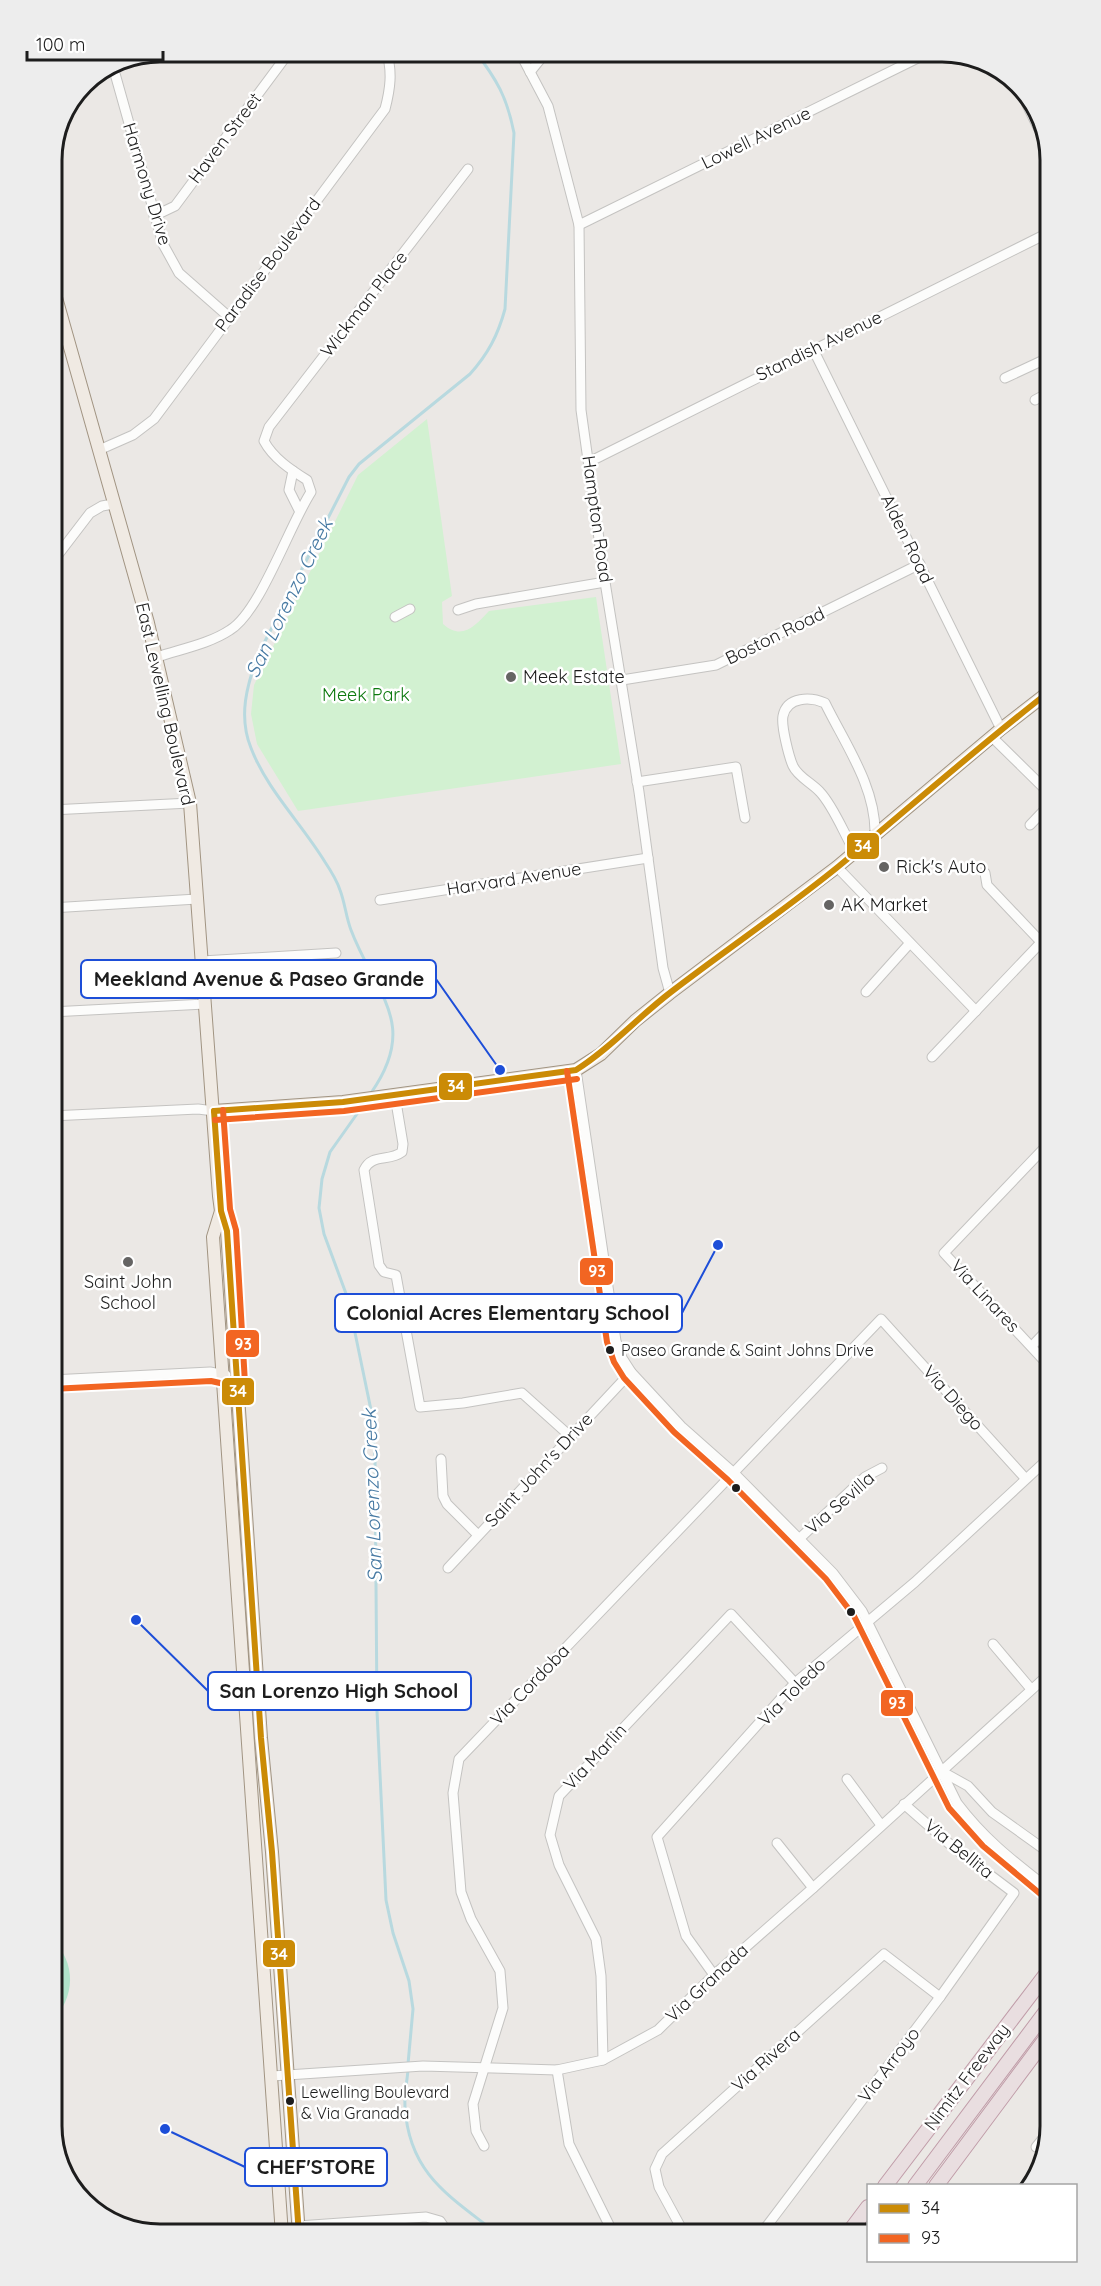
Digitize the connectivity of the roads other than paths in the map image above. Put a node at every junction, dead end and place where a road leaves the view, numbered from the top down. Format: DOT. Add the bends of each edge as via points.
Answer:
graph roads {
  1 [pos="282,62"];
  2 [pos="389,62"];
  3 [pos="525,62"];
  4 [pos="538,62"];
  5 [pos="910,62"];
  6 [pos="530,72"];
  7 [pos="115,73"];
  8 [pos="468,169"];
  9 [pos="154,216"];
  10 [pos="579,225"];
  11 [pos="1040,237"];
  12 [pos="229,316"];
  13 [pos="62,326"];
  14 [pos="813,349"];
  15 [pos="1040,362"];
  16 [pos="1005,378"];
  17 [pos="1040,397"];
  18 [pos="1035,400"];
  19 [pos="99,450"];
  20 [pos="589,462"];
  21 [pos="293,471"];
  22 [pos="113,504"];
  23 [pos="299,510"];
  24 [pos="62,550"];
  25 [pos="920,564"];
  26 [pos="605,582"];
  27 [pos="410,609"];
  28 [pos="458,610"];
  29 [pos="395,617"];
  30 [pos="157,657"];
  31 [pos="622,680"];
  32 [pos="1040,699"];
  33 [pos="997,733"];
  34 [pos="637,782"];
  35 [pos="1040,782"];
  36 [pos="190,803"];
  37 [pos="62,809"];
  38 [pos="1040,814"];
  39 [pos="745,818"];
  40 [pos="1030,825"];
  41 [pos="875,834"];
  42 [pos="855,852"];
  43 [pos="648,858"];
  44 [pos="837,867"];
  45 [pos="986,873"];
  46 [pos="197,899"];
  47 [pos="380,900"];
  48 [pos="62,907"];
  49 [pos="1040,941"];
  50 [pos="910,943"];
  51 [pos="1040,943"];
  52 [pos="336,953"];
  53 [pos="202,960"];
  54 [pos="670,993"];
  55 [pos="866,993"];
  56 [pos="205,1004"];
  57 [pos="62,1011"];
  58 [pos="976,1011"];
  59 [pos="932,1057"];
  60 [pos="576,1070"];
  61 [pos="390,1096"];
  62 [pos="214,1111"];
  63 [pos="62,1116"];
  64 [pos="1040,1153"];
  65 [pos="221,1210"];
  66 [pos="881,1318"];
  67 [pos="1040,1338"];
  68 [pos="1032,1346"];
  69 [pos="1040,1355"];
  70 [pos="631,1372"];
  71 [pos="222,1374"];
  72 [pos="237,1378"];
  73 [pos="62,1379"];
  74 [pos="571,1437"];
  75 [pos="441,1459"];
  76 [pos="1040,1465"];
  77 [pos="882,1468"];
  78 [pos="734,1473"];
  79 [pos="1025,1479"];
  80 [pos="478,1535"];
  81 [pos="799,1539"];
  82 [pos="448,1568"];
  83 [pos="254,1606"];
  84 [pos="239,1608"];
  85 [pos="868,1623"];
  86 [pos="993,1644"];
  87 [pos="1040,1681"];
  88 [pos="795,1683"];
  89 [pos="1032,1689"];
  90 [pos="941,1771"];
  91 [pos="847,1779"];
  92 [pos="904,1804"];
  93 [pos="881,1825"];
  94 [pos="777,1843"];
  95 [pos="1040,1844"];
  96 [pos="1040,1882"];
  97 [pos="813,1888"];
  98 [pos="1014,1893"];
  99 [pos="714,1975"];
  100 [pos="1040,1982"];
  101 [pos="940,1997"];
  102 [pos="1040,2019"];
  103 [pos="1040,2046"];
  104 [pos="603,2060"];
  105 [pos="485,2068"];
  106 [pos="558,2070"];
  107 [pos="287,2074"];
  108 [pos="272,2076"];
  109 [pos="484,2146"];
  110 [pos="887,2184"];
  111 [pos="916,2184"];
  112 [pos="937,2184"];
  113 [pos="867,2208"];
  114 [pos="281,2224"];
  115 [pos="298,2224"];
  116 [pos="357,2224"];
  117 [pos="442,2224"];
  118 [pos="609,2224"];
  119 [pos="679,2224"];
  120 [pos="768,2224"];
  121 [pos="855,2224"];
  1 -- 9 [label="street, Haven Street" via="175,206"];
  2 -- 12 [label="street, Paradise Boulevard" via="391,88 385,109"];
  3 -- 6 [label="street, Hampton Road"];
  4 -- 6 [label="street"];
  5 -- 10 [label="street, Lowell Avenue"];
  6 -- 10 [label="street, Hampton Road" via="548,106"];
  7 -- 9 [label="street, Harmony Drive"];
  8 -- 21 [label="street, Wickman Place" via="269,427 264,441"];
  9 -- 12 [label="street, Harmony Drive" via="178,273"];
  10 -- 20 [label="street, Hampton Road" via="581,410"];
  11 -- 14 [label="street, Standish Avenue"];
  12 -- 19 [label="street, Paradise Boulevard" via="154,419 133,435"];
  13 -- 19 [label="main road, East Lewelling Boulevard"];
  14 -- 20 [label="street, Standish Avenue"];
  14 -- 25 [label="street, Alden Road"];
  15 -- 16 [label="street"];
  17 -- 18 [label="street"];
  19 -- 22 [label="main road, East Lewelling Boulevard"];
  20 -- 26 [label="street, Hampton Road"];
  21 -- 23 [label="street" via="289,490"];
  21 -- 23 [label="street" via="307,480 311,492"];
  22 -- 24 [label="street" via="90,513"];
  22 -- 30 [label="main road, East Lewelling Boulevard"];
  23 -- 30 [label="street" via="252,609 232,630"];
  25 -- 31 [label="street, Boston Road" via="716,665"];
  25 -- 33 [label="street, Alden Road"];
  26 -- 28 [label="street"];
  26 -- 31 [label="street, Hampton Road"];
  27 -- 29 [label="street"];
  30 -- 36 [label="main road, East Lewelling Boulevard"];
  31 -- 34 [label="street, Hampton Road"];
  32 -- 33 [label="main road"];
  33 -- 35 [label="street, Alden Road"];
  33 -- 41 [label="main road"];
  34 -- 39 [label="street" via="736,767"];
  34 -- 43 [label="street, Hampton Road"];
  36 -- 37 [label="street"];
  36 -- 46 [label="main road, East Lewelling Boulevard"];
  38 -- 40 [label="street"];
  41 -- 42 [label="main road"];
  41 -- 42 [label="street" via="870,794 825,703 801,699 791,704 783,716 793,768 821,792"];
  42 -- 44 [label="main road"];
  43 -- 47 [label="street, Harvard Avenue"];
  43 -- 54 [label="street, Hampton Road"];
  44 -- 50 [label="street"];
  44 -- 54 [label="main road"];
  45 -- 49 [label="street" via="987,885"];
  46 -- 48 [label="street"];
  46 -- 53 [label="main road, East Lewelling Boulevard"];
  50 -- 55 [label="street"];
  50 -- 58 [label="street"];
  51 -- 58 [label="street"];
  52 -- 53 [label="street"];
  53 -- 56 [label="main road, East Lewelling Boulevard"];
  54 -- 60 [label="main road"];
  56 -- 57 [label="street"];
  56 -- 62 [label="main road, East Lewelling Boulevard"];
  58 -- 59 [label="street"];
  60 -- 61 [label="main road"];
  60 -- 70 [label="street" via="616,1341"];
  61 -- 62 [label="main road"];
  61 -- 74 [label="street" via="402,1152 373,1159 364,1170 379,1265 384,1272 396,1275 420,1407 522,1393"];
  62 -- 63 [label="street"];
  62 -- 65 [label="main road, East Lewelling Boulevard"];
  64 -- 68 [label="street, Via Linares" via="944,1253"];
  65 -- 71 [label="main road, East Lewelling Boulevard" via="213,1237"];
  65 -- 72 [label="main road, East Lewelling Boulevard" via="227,1231"];
  66 -- 78 [label="street, Via Cordoba"];
  66 -- 79 [label="street, Via Diego"];
  67 -- 68 [label="street"];
  68 -- 69 [label="street, Via Linares"];
  70 -- 74 [label="street, Saint John's Drive"];
  70 -- 78 [label="street" via="681,1426"];
  71 -- 72 [label="street"];
  71 -- 73 [label="street"];
  71 -- 84 [label="main road, East Lewelling Boulevard"];
  72 -- 83 [label="main road, East Lewelling Boulevard"];
  74 -- 80 [label="street, Saint John's Drive"];
  75 -- 80 [label="street" via="443,1496"];
  76 -- 79 [label="street, Via Toledo"];
  77 -- 81 [label="street, Via Sevilla" via="865,1477"];
  78 -- 81 [label="street"];
  78 -- 105 [label="street, Via Cordoba" via="459,1759 453,1793 461,1892 500,1971 503,2008"];
  79 -- 85 [label="street, Via Toledo"];
  80 -- 82 [label="street, Saint John's Drive"];
  81 -- 85 [label="street" via="834,1573"];
  83 -- 84 [label="main road"];
  83 -- 107 [label="main road, East Lewelling Boulevard"];
  84 -- 108 [label="main road, East Lewelling Boulevard"];
  85 -- 88 [label="street, Via Toledo"];
  85 -- 90 [label="street"];
  86 -- 89 [label="street"];
  87 -- 89 [label="street, Via Granada"];
  88 -- 99 [label="street, Via Toledo" via="657,1837 686,1936"];
  88 -- 104 [label="street, Via Marlin" via="731,1614 559,1796 550,1835 559,1865 596,1938"];
  89 -- 90 [label="street, Via Granada"];
  90 -- 92 [label="street, Via Granada"];
  90 -- 95 [label="street" via="968,1786 992,1812"];
  90 -- 96 [label="street" via="957,1803 976,1828"];
  91 -- 93 [label="street"];
  92 -- 93 [label="street, Via Granada"];
  92 -- 98 [label="street, Via Bellita"];
  93 -- 97 [label="street, Via Granada"];
  94 -- 97 [label="street"];
  97 -- 99 [label="street, Via Granada"];
  98 -- 101 [label="street, Via Arroyo"];
  99 -- 104 [label="street, Via Granada" via="658,2030"];
  100 -- 110 [label="highway, Nimitz Freeway"];
  101 -- 119 [label="street, Via Rivera" via="884,1954 662,2154 655,2169 659,2187"];
  101 -- 120 [label="street, Via Arroyo"];
  102 -- 111 [label="highway"];
  103 -- 112 [label="highway"];
  104 -- 106 [label="street, Via Granada"];
  105 -- 106 [label="street, Via Granada"];
  105 -- 107 [label="street, Via Granada" via="423,2066"];
  105 -- 109 [label="street, Via Cordoba" via="473,2104 476,2131"];
  106 -- 118 [label="street" via="570,2144"];
  107 -- 108 [label="street, Via Granada"];
  107 -- 115 [label="main road, East Lewelling Boulevard"];
  108 -- 114 [label="main road, East Lewelling Boulevard"];
  113 -- 121 [label="highway"];
  116 -- 117 [label="street" via="426,2217"];
}
